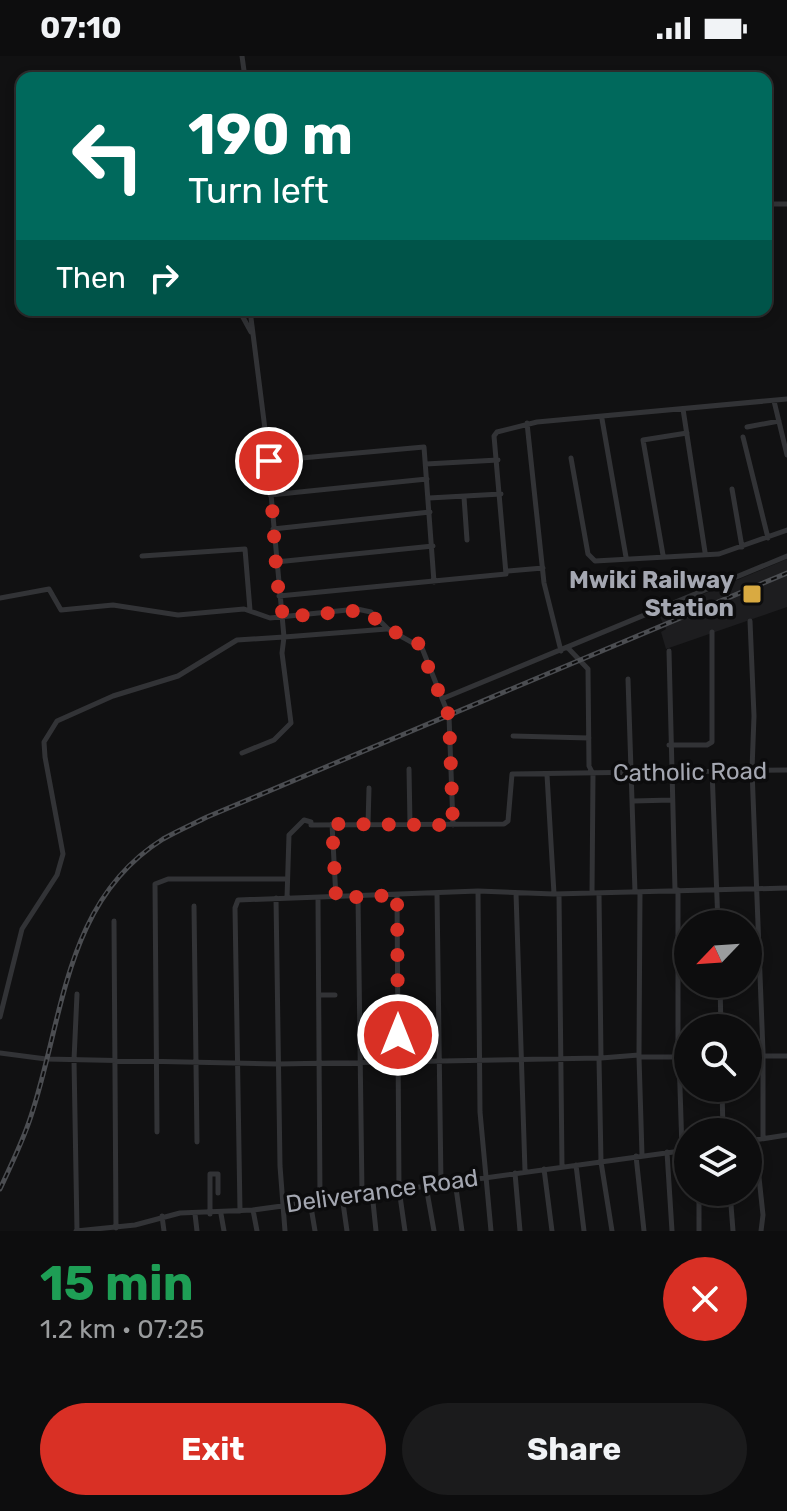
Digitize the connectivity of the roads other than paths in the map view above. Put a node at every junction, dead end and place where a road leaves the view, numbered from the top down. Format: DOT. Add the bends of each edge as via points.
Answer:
graph roads {
  1 [pos="242,316"];
  2 [pos="250,316"];
  3 [pos="251,332"];
  4 [pos="787,399"];
  5 [pos="774,401"];
  6 [pos="683,409"];
  7 [pos="602,419"];
  8 [pos="779,421"];
  9 [pos="527,423"];
  10 [pos="747,427"];
  11 [pos="687,433"];
  12 [pos="743,437"];
  13 [pos="787,455"];
  14 [pos="571,458"];
  15 [pos="498,460"];
  16 [pos="269,461"];
  17 [pos="426,464"];
  18 [pos="427,479"];
  19 [pos="732,489"];
  20 [pos="501,494"];
  21 [pos="270,495"];
  22 [pos="464,497"];
  23 [pos="429,498"];
  24 [pos="430,512"];
  25 [pos="273,529"];
  26 [pos="787,530"];
  27 [pos="768,538"];
  28 [pos="467,540"];
  29 [pos="433,546"];
  30 [pos="742,547"];
  31 [pos="705,552"];
  32 [pos="663,555"];
  33 [pos="142,556"];
  34 [pos="787,556"];
  35 [pos="626,557"];
  36 [pos="276,562"];
  37 [pos="543,568"];
  38 [pos="507,571"];
  39 [pos="434,582"];
  40 [pos="279,596"];
  41 [pos="0,598"];
  42 [pos="251,611"];
  43 [pos="283,617"];
  44 [pos="750,621"];
  45 [pos="388,629"];
  46 [pos="712,632"];
  47 [pos="284,637"];
  48 [pos="568,648"];
  49 [pos="561,651"];
  50 [pos="669,651"];
  51 [pos="628,679"];
  52 [pos="444,698"];
  53 [pos="513,736"];
  54 [pos="589,738"];
  55 [pos="669,745"];
  56 [pos="242,753"];
  57 [pos="409,769"];
  58 [pos="712,770"];
  59 [pos="752,770"];
  60 [pos="787,770"];
  61 [pos="631,771"];
  62 [pos="671,771"];
  63 [pos="593,774"];
  64 [pos="547,775"];
  65 [pos="369,788"];
  66 [pos="672,800"];
  67 [pos="633,801"];
  68 [pos="332,824"];
  69 [pos="410,824"];
  70 [pos="368,825"];
  71 [pos="453,825"];
  72 [pos="287,879"];
  73 [pos="758,888"];
  74 [pos="787,888"];
  75 [pos="677,890"];
  76 [pos="478,891"];
  77 [pos="716,891"];
  78 [pos="638,892"];
  79 [pos="516,893"];
  80 [pos="596,893"];
  81 [pos="437,894"];
  82 [pos="557,894"];
  83 [pos="397,895"];
  84 [pos="358,896"];
  85 [pos="276,898"];
  86 [pos="287,898"];
  87 [pos="336,898"];
  88 [pos="318,899"];
  89 [pos="194,906"];
  90 [pos="717,910"];
  91 [pos="114,921"];
  92 [pos="77,994"];
  93 [pos="319,995"];
  94 [pos="335,995"];
  95 [pos="678,1014"];
  96 [pos="760,1014"];
  97 [pos="0,1017"];
  98 [pos="0,1053"];
  99 [pos="674,1056"];
  100 [pos="762,1056"];
  101 [pos="787,1056"];
  102 [pos="638,1057"];
  103 [pos="117,1058"];
  104 [pos="559,1058"];
  105 [pos="599,1058"];
  106 [pos="74,1060"];
  107 [pos="154,1060"];
  108 [pos="521,1060"];
  109 [pos="195,1062"];
  110 [pos="360,1062"];
  111 [pos="437,1062"];
  112 [pos="480,1062"];
  113 [pos="236,1063"];
  114 [pos="321,1063"];
  115 [pos="398,1063"];
  116 [pos="278,1064"];
  117 [pos="762,1097"];
  118 [pos="157,1132"];
  119 [pos="787,1135"];
  120 [pos="763,1138"];
  121 [pos="197,1142"];
  122 [pos="674,1151"];
  123 [pos="667,1152"];
  124 [pos="639,1156"];
  125 [pos="601,1162"];
  126 [pos="576,1165"];
  127 [pos="562,1166"];
  128 [pos="544,1169"];
  129 [pos="525,1171"];
  130 [pos="515,1173"];
  131 [pos="485,1176"];
  132 [pos="455,1181"];
  133 [pos="441,1184"];
  134 [pos="426,1186"];
  135 [pos="399,1189"];
  136 [pos="372,1192"];
  137 [pos="218,1193"];
  138 [pos="362,1193"];
  139 [pos="342,1196"];
  140 [pos="320,1200"];
  141 [pos="310,1201"];
  142 [pos="281,1205"];
  143 [pos="699,1206"];
  144 [pos="731,1206"];
  145 [pos="762,1206"];
  146 [pos="253,1210"];
  147 [pos="240,1211"];
  148 [pos="195,1214"];
  149 [pos="210,1214"];
  150 [pos="221,1214"];
  151 [pos="162,1216"];
  152 [pos="116,1228"];
  153 [pos="135,1228"];
  154 [pos="107,1230"];
  155 [pos="76,1231"];
  156 [pos="164,1231"];
  157 [pos="197,1231"];
  158 [pos="224,1231"];
  159 [pos="257,1231"];
  160 [pos="285,1231"];
  161 [pos="315,1231"];
  162 [pos="347,1231"];
  163 [pos="376,1231"];
  164 [pos="405,1231"];
  165 [pos="434,1231"];
  166 [pos="462,1231"];
  167 [pos="491,1231"];
  168 [pos="520,1231"];
  169 [pos="552,1231"];
  170 [pos="584,1231"];
  171 [pos="612,1231"];
  172 [pos="644,1231"];
  173 [pos="672,1231"];
  174 [pos="699,1231"];
  175 [pos="733,1231"];
  176 [pos="761,1231"];
  1 -- 3 [label="street"];
  2 -- 3 [label="street"];
  3 -- 16 [label="street"];
  4 -- 5 [label="street"];
  5 -- 6 [label="street"];
  5 -- 8 [label="street"];
  6 -- 7 [label="street"];
  6 -- 11 [label="street"];
  7 -- 9 [label="street"];
  7 -- 35 [label="street"];
  8 -- 10 [label="street"];
  8 -- 13 [label="street"];
  9 -- 15 [label="street" via="494,434"];
  9 -- 37 [label="street"];
  11 -- 31 [label="street"];
  11 -- 32 [label="street" via="643,440"];
  12 -- 27 [label="street"];
  14 -- 35 [label="street" via="590,558"];
  15 -- 17 [label="street"];
  15 -- 20 [label="street"];
  16 -- 17 [label="street" via="423,447"];
  16 -- 21 [label="street"];
  17 -- 18 [label="street"];
  18 -- 21 [label="street"];
  18 -- 23 [label="street"];
  19 -- 30 [label="street"];
  20 -- 22 [label="street"];
  20 -- 38 [label="street"];
  21 -- 25 [label="street"];
  22 -- 23 [label="street"];
  22 -- 28 [label="street"];
  23 -- 24 [label="street"];
  24 -- 25 [label="street"];
  24 -- 29 [label="street"];
  25 -- 36 [label="street"];
  26 -- 27 [label="street"];
  27 -- 30 [label="street"];
  29 -- 36 [label="street"];
  29 -- 39 [label="street"];
  30 -- 31 [label="street"];
  31 -- 32 [label="street"];
  32 -- 35 [label="street"];
  33 -- 42 [label="street" via="245,549"];
  34 -- 48 [label="street"];
  36 -- 40 [label="street"];
  37 -- 38 [label="street"];
  37 -- 49 [label="street"];
  38 -- 39 [label="street"];
  39 -- 40 [label="street"];
  40 -- 43 [label="street"];
  41 -- 42 [label="street" via="49,589 61,610 113,605 178,615"];
  42 -- 43 [label="street"];
  43 -- 45 [label="street" via="364,610"];
  43 -- 47 [label="street"];
  44 -- 59 [label="street"];
  45 -- 47 [label="street"];
  45 -- 52 [label="street" via="422,648"];
  46 -- 55 [label="street" via="712,742"];
  47 -- 56 [label="street" via="291,723 274,740"];
  47 -- 97 [label="street" via="237,640 178,676 113,696 57,721 49,731 45,757 63,854 57,875 22,929"];
  48 -- 49 [label="street"];
  48 -- 54 [label="street" via="588,669"];
  49 -- 52 [label="street"];
  50 -- 55 [label="street"];
  51 -- 61 [label="street"];
  52 -- 71 [label="street"];
  53 -- 54 [label="street"];
  54 -- 63 [label="street"];
  55 -- 62 [label="street"];
  57 -- 69 [label="street"];
  58 -- 59 [label="street, Catholic Road"];
  58 -- 62 [label="street, Catholic Road"];
  58 -- 77 [label="street"];
  59 -- 60 [label="street, Catholic Road"];
  59 -- 73 [label="street"];
  61 -- 62 [label="street, Catholic Road"];
  61 -- 63 [label="street, Catholic Road"];
  61 -- 67 [label="street"];
  62 -- 66 [label="street"];
  63 -- 64 [label="street, Catholic Road"];
  63 -- 80 [label="street"];
  64 -- 71 [label="street, Catholic Road" via="512,774 507,823"];
  64 -- 82 [label="street"];
  65 -- 70 [label="street"];
  66 -- 67 [label="street"];
  66 -- 75 [label="street"];
  67 -- 78 [label="street"];
  68 -- 70 [label="street"];
  68 -- 72 [label="street" via="304,820 290,831"];
  68 -- 87 [label="street"];
  69 -- 70 [label="street"];
  69 -- 71 [label="street"];
  72 -- 86 [label="street"];
  72 -- 107 [label="street" via="168,879 155,884"];
  73 -- 74 [label="street"];
  73 -- 77 [label="street"];
  73 -- 96 [label="street"];
  75 -- 77 [label="street"];
  75 -- 78 [label="street"];
  75 -- 95 [label="street"];
  76 -- 79 [label="street"];
  76 -- 81 [label="street"];
  76 -- 112 [label="street"];
  77 -- 90 [label="street"];
  78 -- 80 [label="street"];
  78 -- 102 [label="street"];
  79 -- 82 [label="street"];
  79 -- 108 [label="street"];
  80 -- 82 [label="street"];
  80 -- 105 [label="street"];
  81 -- 83 [label="street"];
  81 -- 111 [label="street"];
  82 -- 104 [label="street"];
  83 -- 84 [label="street"];
  83 -- 115 [label="street"];
  84 -- 87 [label="street"];
  84 -- 110 [label="street"];
  85 -- 86 [label="street"];
  85 -- 113 [label="street" via="241,899 235,904"];
  85 -- 116 [label="street"];
  86 -- 88 [label="street"];
  87 -- 88 [label="street"];
  88 -- 93 [label="street"];
  89 -- 109 [label="street"];
  91 -- 103 [label="street"];
  92 -- 106 [label="street"];
  93 -- 94 [label="street"];
  93 -- 114 [label="street"];
  98 -- 106 [label="street"];
  99 -- 102 [label="street"];
  100 -- 101 [label="street"];
  102 -- 105 [label="street"];
  102 -- 124 [label="street"];
  103 -- 106 [label="street"];
  103 -- 107 [label="street"];
  103 -- 152 [label="street"];
  104 -- 105 [label="street"];
  104 -- 108 [label="street"];
  104 -- 127 [label="street"];
  105 -- 125 [label="street"];
  106 -- 155 [label="street"];
  107 -- 109 [label="street"];
  107 -- 118 [label="street"];
  108 -- 112 [label="street"];
  108 -- 129 [label="street"];
  109 -- 113 [label="street"];
  109 -- 121 [label="street"];
  110 -- 114 [label="street"];
  110 -- 115 [label="street"];
  110 -- 138 [label="street"];
  111 -- 112 [label="street"];
  111 -- 115 [label="street"];
  111 -- 133 [label="street"];
  112 -- 131 [label="street"];
  113 -- 116 [label="street"];
  113 -- 147 [label="street"];
  114 -- 116 [label="street"];
  114 -- 140 [label="street"];
  115 -- 135 [label="street"];
  116 -- 142 [label="street"];
  117 -- 120 [label="street"];
  119 -- 120 [label="street"];
  122 -- 123 [label="street, Deliverance Road"];
  123 -- 124 [label="street, Deliverance Road"];
  123 -- 173 [label="street"];
  124 -- 125 [label="street, Deliverance Road"];
  124 -- 172 [label="street"];
  125 -- 126 [label="street, Deliverance Road"];
  125 -- 171 [label="street"];
  126 -- 127 [label="street, Deliverance Road"];
  126 -- 170 [label="street"];
  127 -- 128 [label="street, Deliverance Road"];
  128 -- 129 [label="street, Deliverance Road"];
  128 -- 169 [label="street"];
  129 -- 130 [label="street, Deliverance Road"];
  130 -- 131 [label="street, Deliverance Road"];
  130 -- 168 [label="street"];
  131 -- 132 [label="street, Deliverance Road"];
  131 -- 167 [label="street"];
  132 -- 133 [label="street, Deliverance Road"];
  132 -- 166 [label="street"];
  133 -- 134 [label="street, Deliverance Road"];
  134 -- 135 [label="street, Deliverance Road"];
  134 -- 165 [label="street"];
  135 -- 136 [label="street, Deliverance Road"];
  135 -- 164 [label="street"];
  136 -- 138 [label="street, Deliverance Road"];
  136 -- 163 [label="street"];
  137 -- 149 [label="street" via="218,1174 210,1174"];
  138 -- 139 [label="street, Deliverance Road"];
  139 -- 140 [label="street, Deliverance Road"];
  139 -- 162 [label="street"];
  140 -- 141 [label="street, Deliverance Road"];
  141 -- 142 [label="street, Deliverance Road"];
  141 -- 161 [label="street"];
  142 -- 146 [label="street, Deliverance Road"];
  142 -- 160 [label="street"];
  143 -- 174 [label="street"];
  144 -- 175 [label="street"];
  145 -- 176 [label="street"];
  146 -- 147 [label="street, Deliverance Road"];
  146 -- 159 [label="street"];
  147 -- 150 [label="street, Deliverance Road"];
  148 -- 149 [label="street, Deliverance Road"];
  148 -- 151 [label="street, Deliverance Road"];
  148 -- 157 [label="street"];
  149 -- 150 [label="street, Deliverance Road"];
  150 -- 158 [label="street"];
  151 -- 153 [label="street, Deliverance Road"];
  151 -- 156 [label="street"];
  152 -- 153 [label="street, Deliverance Road"];
  152 -- 154 [label="street, Deliverance Road"];
  154 -- 155 [label="street, Deliverance Road"];
}
